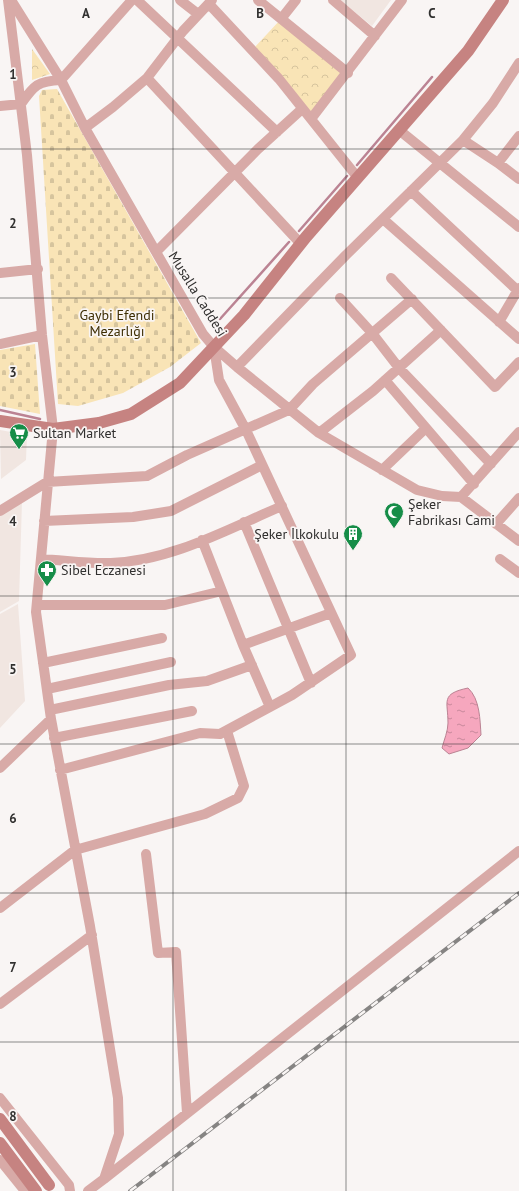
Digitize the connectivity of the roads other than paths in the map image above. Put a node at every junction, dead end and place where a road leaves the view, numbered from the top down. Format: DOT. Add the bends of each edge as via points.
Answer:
graph roads {
  1 [pos="8,0"];
  2 [pos="11,0"];
  3 [pos="132,0"];
  4 [pos="137,0"];
  5 [pos="180,0"];
  6 [pos="258,0"];
  7 [pos="296,0"];
  8 [pos="333,0"];
  9 [pos="402,0"];
  10 [pos="503,0"];
  11 [pos="211,2"];
  12 [pos="198,14"];
  13 [pos="281,19"];
  14 [pos="375,36"];
  15 [pos="178,39"];
  16 [pos="519,63"];
  17 [pos="348,73"];
  18 [pos="146,78"];
  19 [pos="61,80"];
  20 [pos="21,104"];
  21 [pos="0,106"];
  22 [pos="302,109"];
  23 [pos="311,119"];
  24 [pos="85,128"];
  25 [pos="399,130"];
  26 [pos="277,132"];
  27 [pos="519,136"];
  28 [pos="463,140"];
  29 [pos="439,163"];
  30 [pos="498,163"];
  31 [pos="234,173"];
  32 [pos="358,178"];
  33 [pos="519,179"];
  34 [pos="411,191"];
  35 [pos="383,218"];
  36 [pos="519,227"];
  37 [pos="301,244"];
  38 [pos="156,252"];
  39 [pos="38,269"];
  40 [pos="0,273"];
  41 [pos="391,278"];
  42 [pos="518,289"];
  43 [pos="340,298"];
  44 [pos="412,299"];
  45 [pos="499,322"];
  46 [pos="441,330"];
  47 [pos="372,333"];
  48 [pos="42,335"];
  49 [pos="519,339"];
  50 [pos="0,344"];
  51 [pos="214,347"];
  52 [pos="519,362"];
  53 [pos="236,367"];
  54 [pos="399,368"];
  55 [pos="385,380"];
  56 [pos="289,410"];
  57 [pos="0,421"];
  58 [pos="426,428"];
  59 [pos="53,429"];
  60 [pos="246,430"];
  61 [pos="519,432"];
  62 [pos="319,433"];
  63 [pos="491,464"];
  64 [pos="262,465"];
  65 [pos="382,470"];
  66 [pos="47,482"];
  67 [pos="474,484"];
  68 [pos="461,497"];
  69 [pos="519,498"];
  70 [pos="282,506"];
  71 [pos="0,511"];
  72 [pos="44,521"];
  73 [pos="244,522"];
  74 [pos="496,524"];
  75 [pos="202,540"];
  76 [pos="519,541"];
  77 [pos="41,559"];
  78 [pos="500,559"];
  79 [pos="519,573"];
  80 [pos="222,591"];
  81 [pos="37,605"];
  82 [pos="331,613"];
  83 [pos="287,629"];
  84 [pos="162,638"];
  85 [pos="243,645"];
  86 [pos="171,662"];
  87 [pos="43,663"];
  88 [pos="252,665"];
  89 [pos="311,682"];
  90 [pos="47,689"];
  91 [pos="270,707"];
  92 [pos="192,711"];
  93 [pos="50,715"];
  94 [pos="227,730"];
  95 [pos="54,738"];
  96 [pos="0,768"];
  97 [pos="60,770"];
  98 [pos="75,850"];
  99 [pos="519,851"];
  100 [pos="146,854"];
  101 [pos="0,908"];
  102 [pos="92,935"];
  103 [pos="0,1004"];
  104 [pos="0,1098"];
  105 [pos="187,1113"];
  106 [pos="0,1119"];
  107 [pos="0,1143"];
  108 [pos="0,1160"];
  109 [pos="104,1179"];
  110 [pos="49,1185"];
  111 [pos="19,1189"];
  112 [pos="36,1191"];
  113 [pos="70,1191"];
  114 [pos="88,1191"];
  1 -- 20 [label="street"];
  2 -- 19 [label="street, Musalla Caddesi"];
  3 -- 19 [label="street"];
  4 -- 15 [label="street"];
  5 -- 12 [label="street"];
  6 -- 13 [label="street"];
  7 -- 13 [label="street"];
  8 -- 14 [label="street"];
  9 -- 14 [label="street"];
  10 -- 25 [label="street" via="468,51"];
  11 -- 12 [label="street"];
  11 -- 22 [label="street"];
  12 -- 15 [label="street"];
  13 -- 17 [label="street"];
  14 -- 17 [label="street"];
  15 -- 18 [label="street"];
  15 -- 26 [label="street"];
  16 -- 28 [label="street" via="494,103"];
  17 -- 23 [label="street"];
  18 -- 24 [label="street"];
  18 -- 31 [label="street"];
  19 -- 20 [label="street" via="47,81 34,86"];
  19 -- 24 [label="street, Musalla Caddesi"];
  20 -- 21 [label="street"];
  20 -- 39 [label="street"];
  22 -- 23 [label="street"];
  22 -- 26 [label="street"];
  23 -- 32 [label="street"];
  24 -- 38 [label="street, Musalla Caddesi"];
  25 -- 29 [label="street"];
  25 -- 32 [label="street"];
  26 -- 31 [label="street"];
  27 -- 30 [label="street"];
  28 -- 29 [label="street"];
  28 -- 30 [label="street"];
  29 -- 34 [label="street"];
  29 -- 36 [label="street"];
  30 -- 33 [label="street"];
  31 -- 37 [label="street"];
  31 -- 38 [label="street"];
  32 -- 37 [label="street"];
  34 -- 35 [label="street"];
  34 -- 42 [label="street"];
  35 -- 45 [label="street"];
  35 -- 53 [label="street"];
  37 -- 51 [label="street" via="244,315"];
  38 -- 51 [label="street, Musalla Caddesi" via="203,334"];
  39 -- 40 [label="street"];
  39 -- 48 [label="street"];
  41 -- 44 [label="street"];
  42 -- 45 [label="street"];
  43 -- 47 [label="street"];
  44 -- 46 [label="street"];
  44 -- 47 [label="street"];
  45 -- 49 [label="street"];
  46 -- 52 [label="street" via="495,387"];
  46 -- 54 [label="street"];
  47 -- 54 [label="street"];
  47 -- 56 [label="street" via="313,384"];
  48 -- 50 [label="street"];
  48 -- 59 [label="street"];
  51 -- 53 [label="street, Musalla Caddesi"];
  51 -- 59 [label="street" via="180,383 131,414 99,423"];
  51 -- 60 [label="street" via="219,380"];
  53 -- 56 [label="street, Musalla Caddesi"];
  54 -- 55 [label="street"];
  54 -- 63 [label="street"];
  55 -- 58 [label="street"];
  55 -- 62 [label="street"];
  56 -- 60 [label="street"];
  56 -- 62 [label="street, Musalla Caddesi"];
  57 -- 59 [label="street"];
  58 -- 65 [label="street"];
  58 -- 67 [label="street"];
  59 -- 66 [label="street"];
  60 -- 64 [label="street"];
  60 -- 66 [label="street" via="147,476"];
  61 -- 63 [label="street"];
  62 -- 65 [label="street, Musalla Caddesi"];
  63 -- 67 [label="street"];
  64 -- 70 [label="street"];
  64 -- 72 [label="street" via="172,512 133,517"];
  65 -- 68 [label="street, Musalla Caddesi" via="417,490"];
  66 -- 71 [label="street"];
  66 -- 72 [label="street"];
  67 -- 68 [label="street"];
  68 -- 74 [label="street"];
  69 -- 74 [label="street"];
  70 -- 73 [label="street"];
  70 -- 82 [label="street"];
  72 -- 77 [label="street"];
  73 -- 75 [label="street"];
  73 -- 83 [label="street"];
  74 -- 76 [label="street"];
  75 -- 77 [label="street" via="156,557 111,563"];
  75 -- 80 [label="street"];
  77 -- 81 [label="street"];
  78 -- 79 [label="street"];
  80 -- 81 [label="street" via="165,605"];
  80 -- 85 [label="street"];
  81 -- 87 [label="street"];
  82 -- 83 [label="street"];
  82 -- 89 [label="street" via="351,656"];
  83 -- 85 [label="street"];
  83 -- 89 [label="street"];
  84 -- 87 [label="street"];
  85 -- 88 [label="street"];
  86 -- 90 [label="street"];
  87 -- 90 [label="street"];
  88 -- 91 [label="street"];
  88 -- 93 [label="street" via="207,681 168,685"];
  89 -- 91 [label="street"];
  90 -- 93 [label="street"];
  91 -- 94 [label="street"];
  92 -- 95 [label="street"];
  93 -- 95 [label="street"];
  93 -- 96 [label="street"];
  94 -- 97 [label="street" via="220,734 200,733"];
  94 -- 98 [label="street" via="244,786 238,798 205,814"];
  95 -- 97 [label="street"];
  97 -- 98 [label="street"];
  98 -- 101 [label="street"];
  98 -- 102 [label="street"];
  99 -- 105 [label="street"];
  100 -- 105 [label="street" via="158,953 176,952"];
  102 -- 103 [label="street"];
  102 -- 109 [label="street" via="118,1098 119,1134"];
  104 -- 113 [label="street" via="69,1185"];
  105 -- 109 [label="street"];
  106 -- 110 [label="street"];
  107 -- 112 [label="street"];
  108 -- 111 [label="street"];
  109 -- 114 [label="street"];
}
